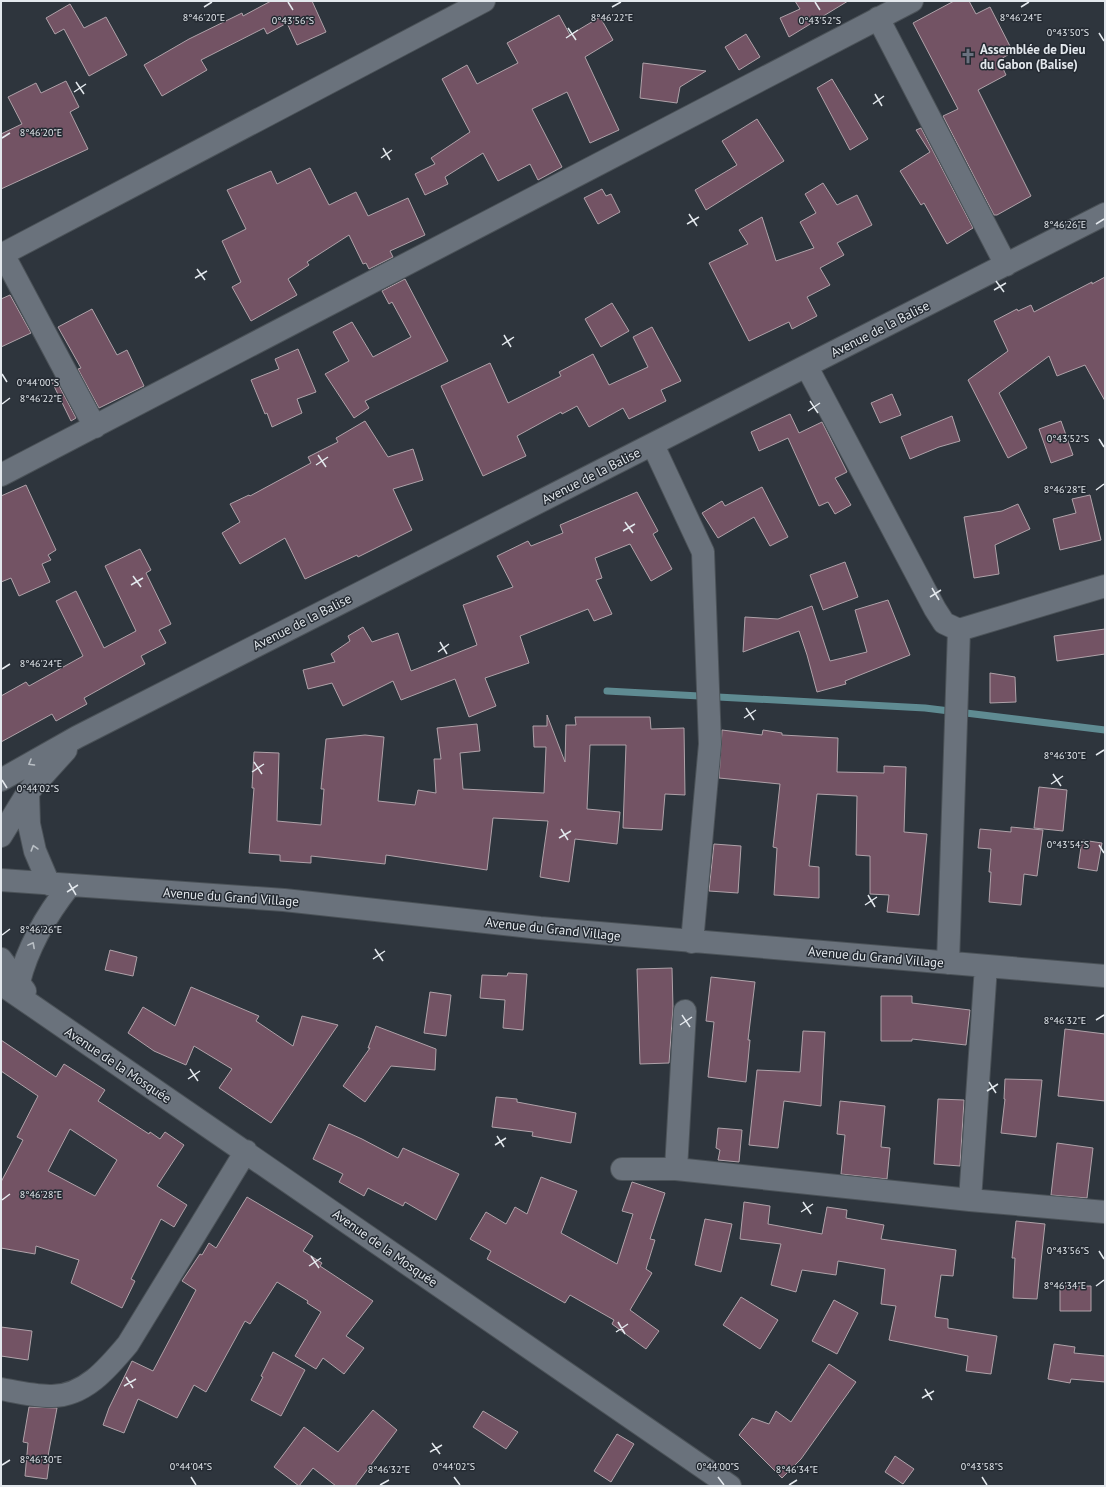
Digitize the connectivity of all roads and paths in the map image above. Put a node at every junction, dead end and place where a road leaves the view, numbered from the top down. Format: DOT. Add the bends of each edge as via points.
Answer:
graph roads {
  1 [pos="484,1"];
  2 [pos="912,1"];
  3 [pos="878,18"];
  4 [pos="1105,214"];
  5 [pos="2,255"];
  6 [pos="1006,265"];
  7 [pos="807,367"];
  8 [pos="95,426"];
  9 [pos="653,445"];
  10 [pos="1,475"];
  11 [pos="1105,586"];
  12 [pos="959,630"];
  13 [pos="77,736"];
  14 [pos="1,780"];
  15 [pos="28,792"];
  16 [pos="1,836"];
  17 [pos="1,880"];
  18 [pos="49,884"];
  19 [pos="70,885"];
  20 [pos="692,942"];
  21 [pos="1,959"];
  22 [pos="948,963"];
  23 [pos="986,966"];
  24 [pos="1105,976"];
  25 [pos="10,983"];
  26 [pos="685,1011"];
  27 [pos="246,1151"];
  28 [pos="622,1169"];
  29 [pos="676,1169"];
  30 [pos="970,1200"];
  31 [pos="1105,1212"];
  32 [pos="1,1389"];
  33 [pos="730,1486"];
  1 -- 5 [label="street"];
  2 -- 3 [label="street"];
  3 -- 6 [label="street"];
  3 -- 8 [label="street"];
  4 -- 6 [label="street, Avenue de la Balise"];
  5 -- 8 [label="street"];
  6 -- 7 [label="street, Avenue de la Balise"];
  7 -- 9 [label="street, Avenue de la Balise"];
  7 -- 12 [label="street" via="935,609 944,623"];
  8 -- 10 [label="street"];
  9 -- 13 [label="street, Avenue de la Balise"];
  9 -- 20 [label="street" via="703,552 710,744"];
  11 -- 12 [label="street"];
  12 -- 22 [label="street"];
  13 -- 14 [label="street, Avenue de la Balise, one-way"];
  13 -- 15 [label="street"];
  15 -- 16 [label="street"];
  18 -- 15 [label="street, one-way" via="35,851 29,824"];
  17 -- 18 [label="street, Avenue du Grand Village"];
  18 -- 19 [label="street, Avenue du Grand Village"];
  19 -- 20 [label="street, Avenue du Grand Village" via="284,900"];
  25 -- 19 [label="street, one-way" via="55,904"];
  20 -- 22 [label="street, Avenue du Grand Village"];
  21 -- 25 [label="street"];
  22 -- 23 [label="street, Avenue du Grand Village"];
  23 -- 24 [label="street, Avenue du Grand Village"];
  23 -- 30 [label="street"];
  25 -- 27 [label="street, Avenue de la Mosquée" via="39,1011"];
  26 -- 29 [label="street"];
  27 -- 32 [label="street" via="128,1344 106,1371 86,1386 67,1394 50,1396"];
  27 -- 33 [label="street, Avenue de la Mosquée"];
  28 -- 29 [label="street"];
  29 -- 30 [label="street"];
  30 -- 31 [label="street"];
}
